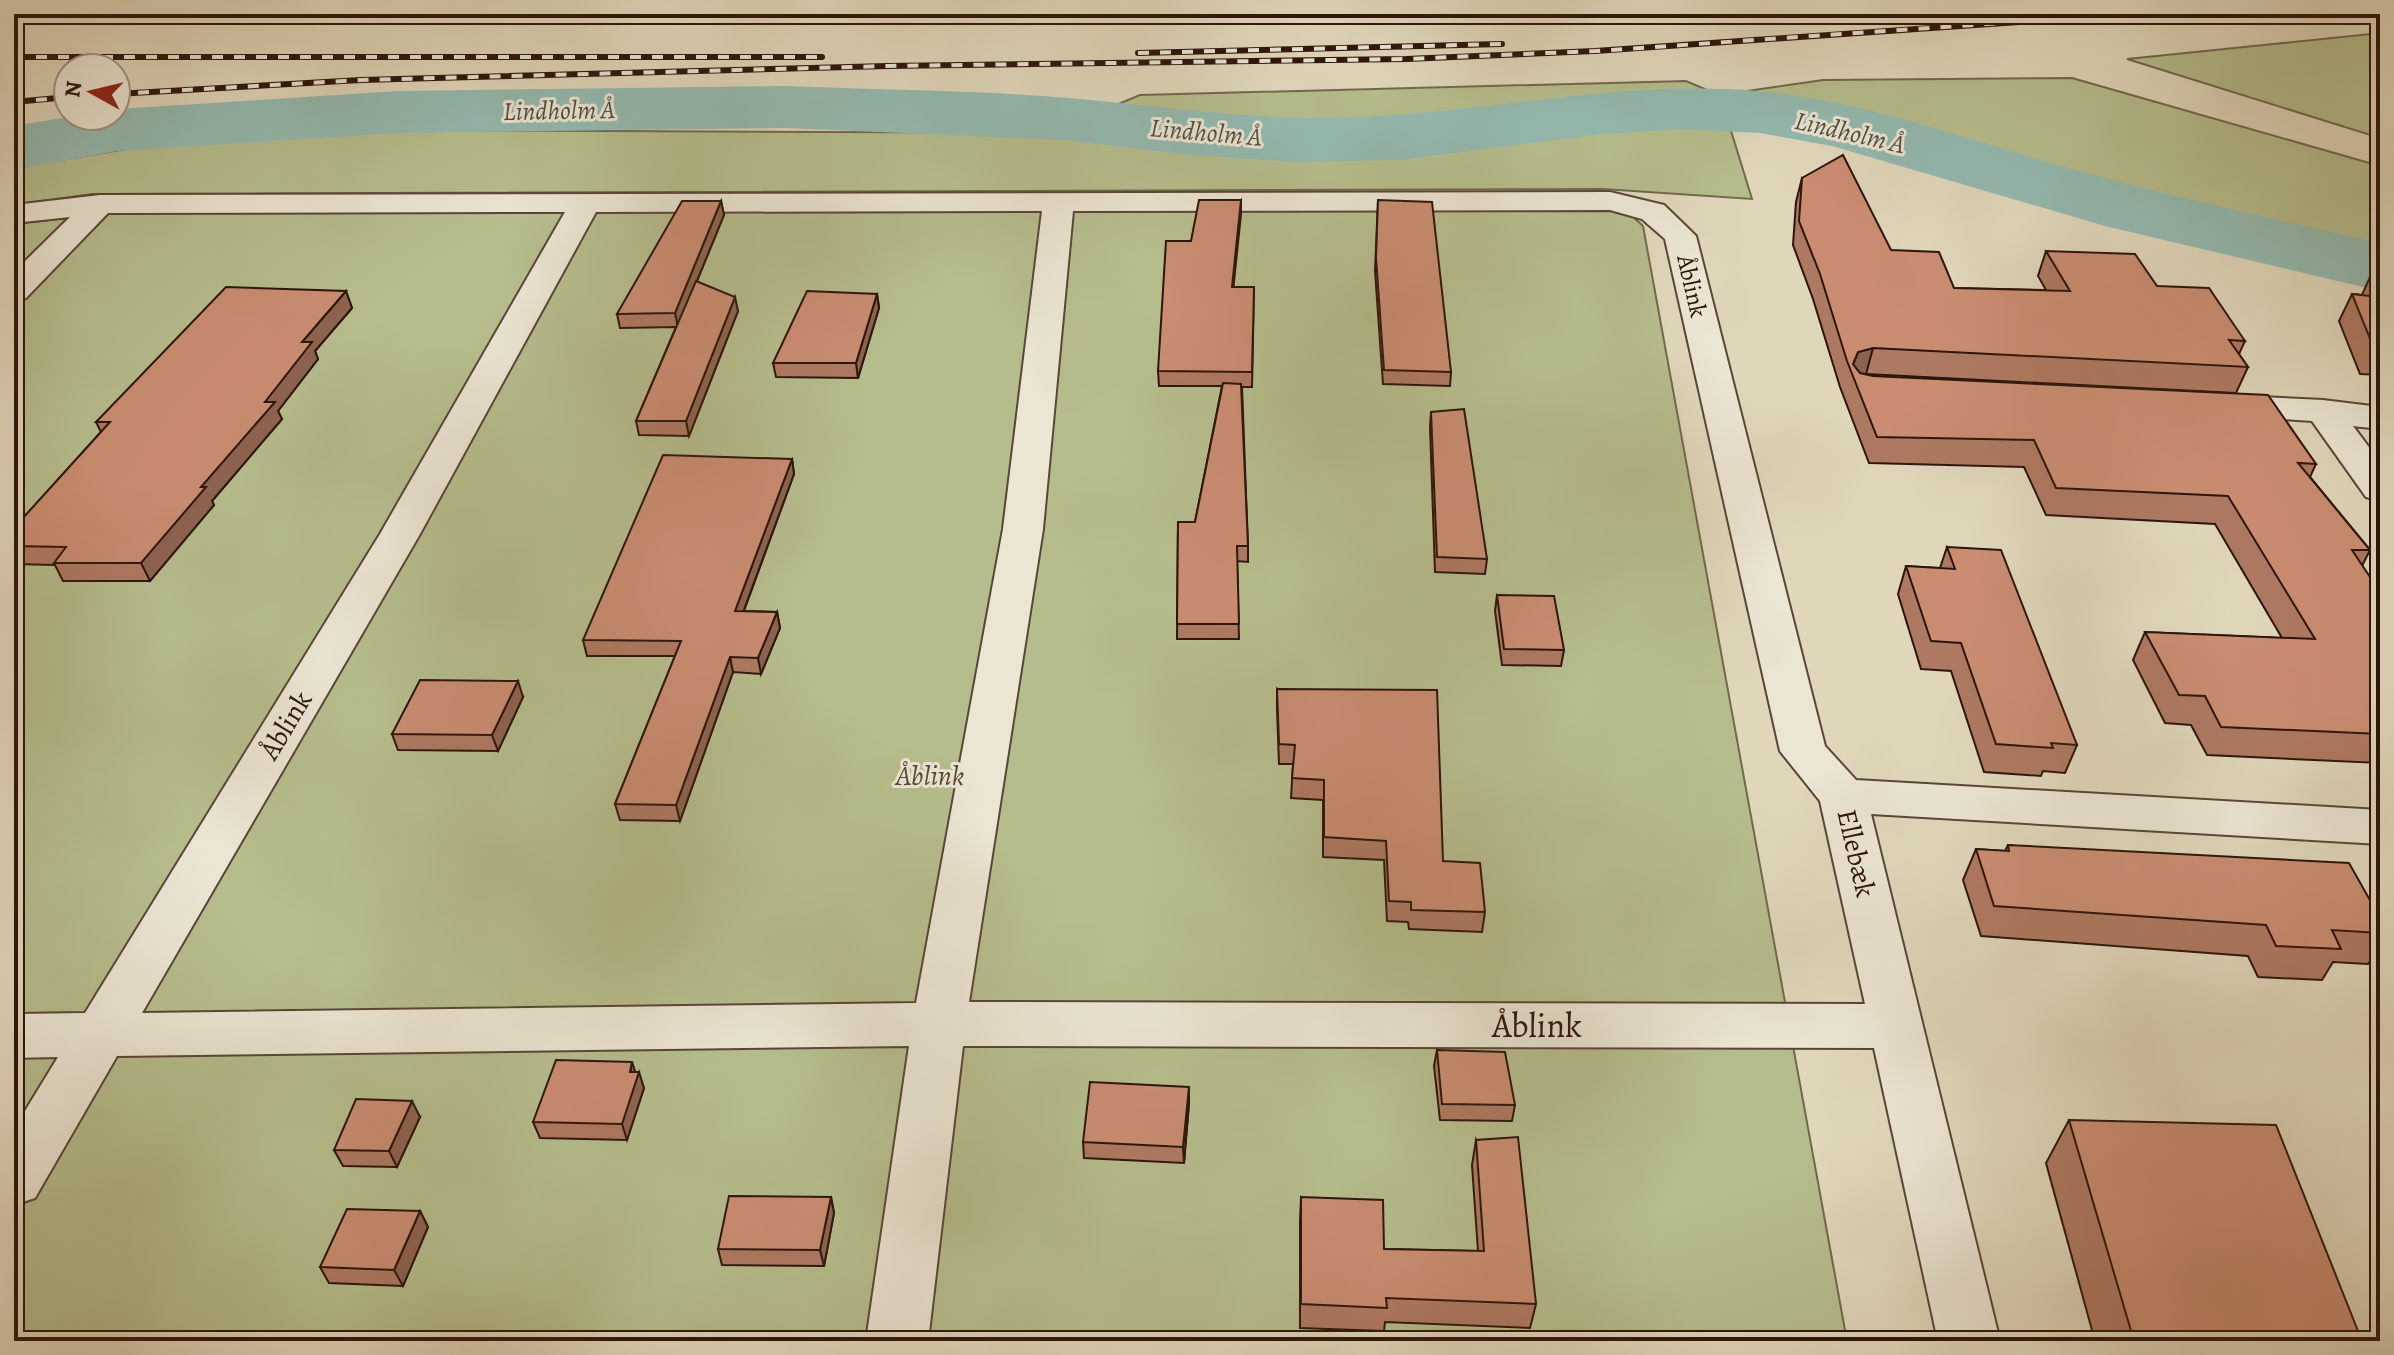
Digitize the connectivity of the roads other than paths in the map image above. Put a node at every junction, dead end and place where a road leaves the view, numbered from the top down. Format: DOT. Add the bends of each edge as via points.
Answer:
graph roads {
  1 [pos="586,203"];
  2 [pos="1058,203"];
  3 [pos="100,204"];
  4 [pos="14,214"];
  5 [pos="14,291"];
  6 [pos="2181,404"];
  7 [pos="2323,411"];
  8 [pos="2380,418"];
  9 [pos="2380,489"];
  10 [pos="1843,796"];
  11 [pos="2380,827"];
  12 [pos="939,1024"];
  13 [pos="1896,1026"];
  14 [pos="98,1035"];
  15 [pos="14,1036"];
  16 [pos="14,1180"];
  17 [pos="897,1341"];
  18 [pos="1969,1341"];
  1 -- 2 [label="street, Åblink"];
  1 -- 3 [label="street, Åblink"];
  1 -- 14 [label="street, Åblink" via="400,534"];
  2 -- 10 [label="street, Åblink" via="1610,201 1653,212 1680,236 1803,751"];
  2 -- 12 [label="street" via="1023,529"];
  3 -- 4 [label="street, Åblink"];
  3 -- 5 [label="street"];
  6 -- 7 [label="street"];
  7 -- 8 [label="street"];
  7 -- 9 [label="street"];
  10 -- 11 [label="street, Ellebæk"];
  10 -- 13 [label="street, Ellebæk"];
  12 -- 13 [label="street, Åblink"];
  12 -- 14 [label="street, Åblink"];
  12 -- 17 [label="street"];
  13 -- 18 [label="street, Ellebæk"];
  14 -- 15 [label="street, Åblink"];
  14 -- 16 [label="street, Åblink"];
}
